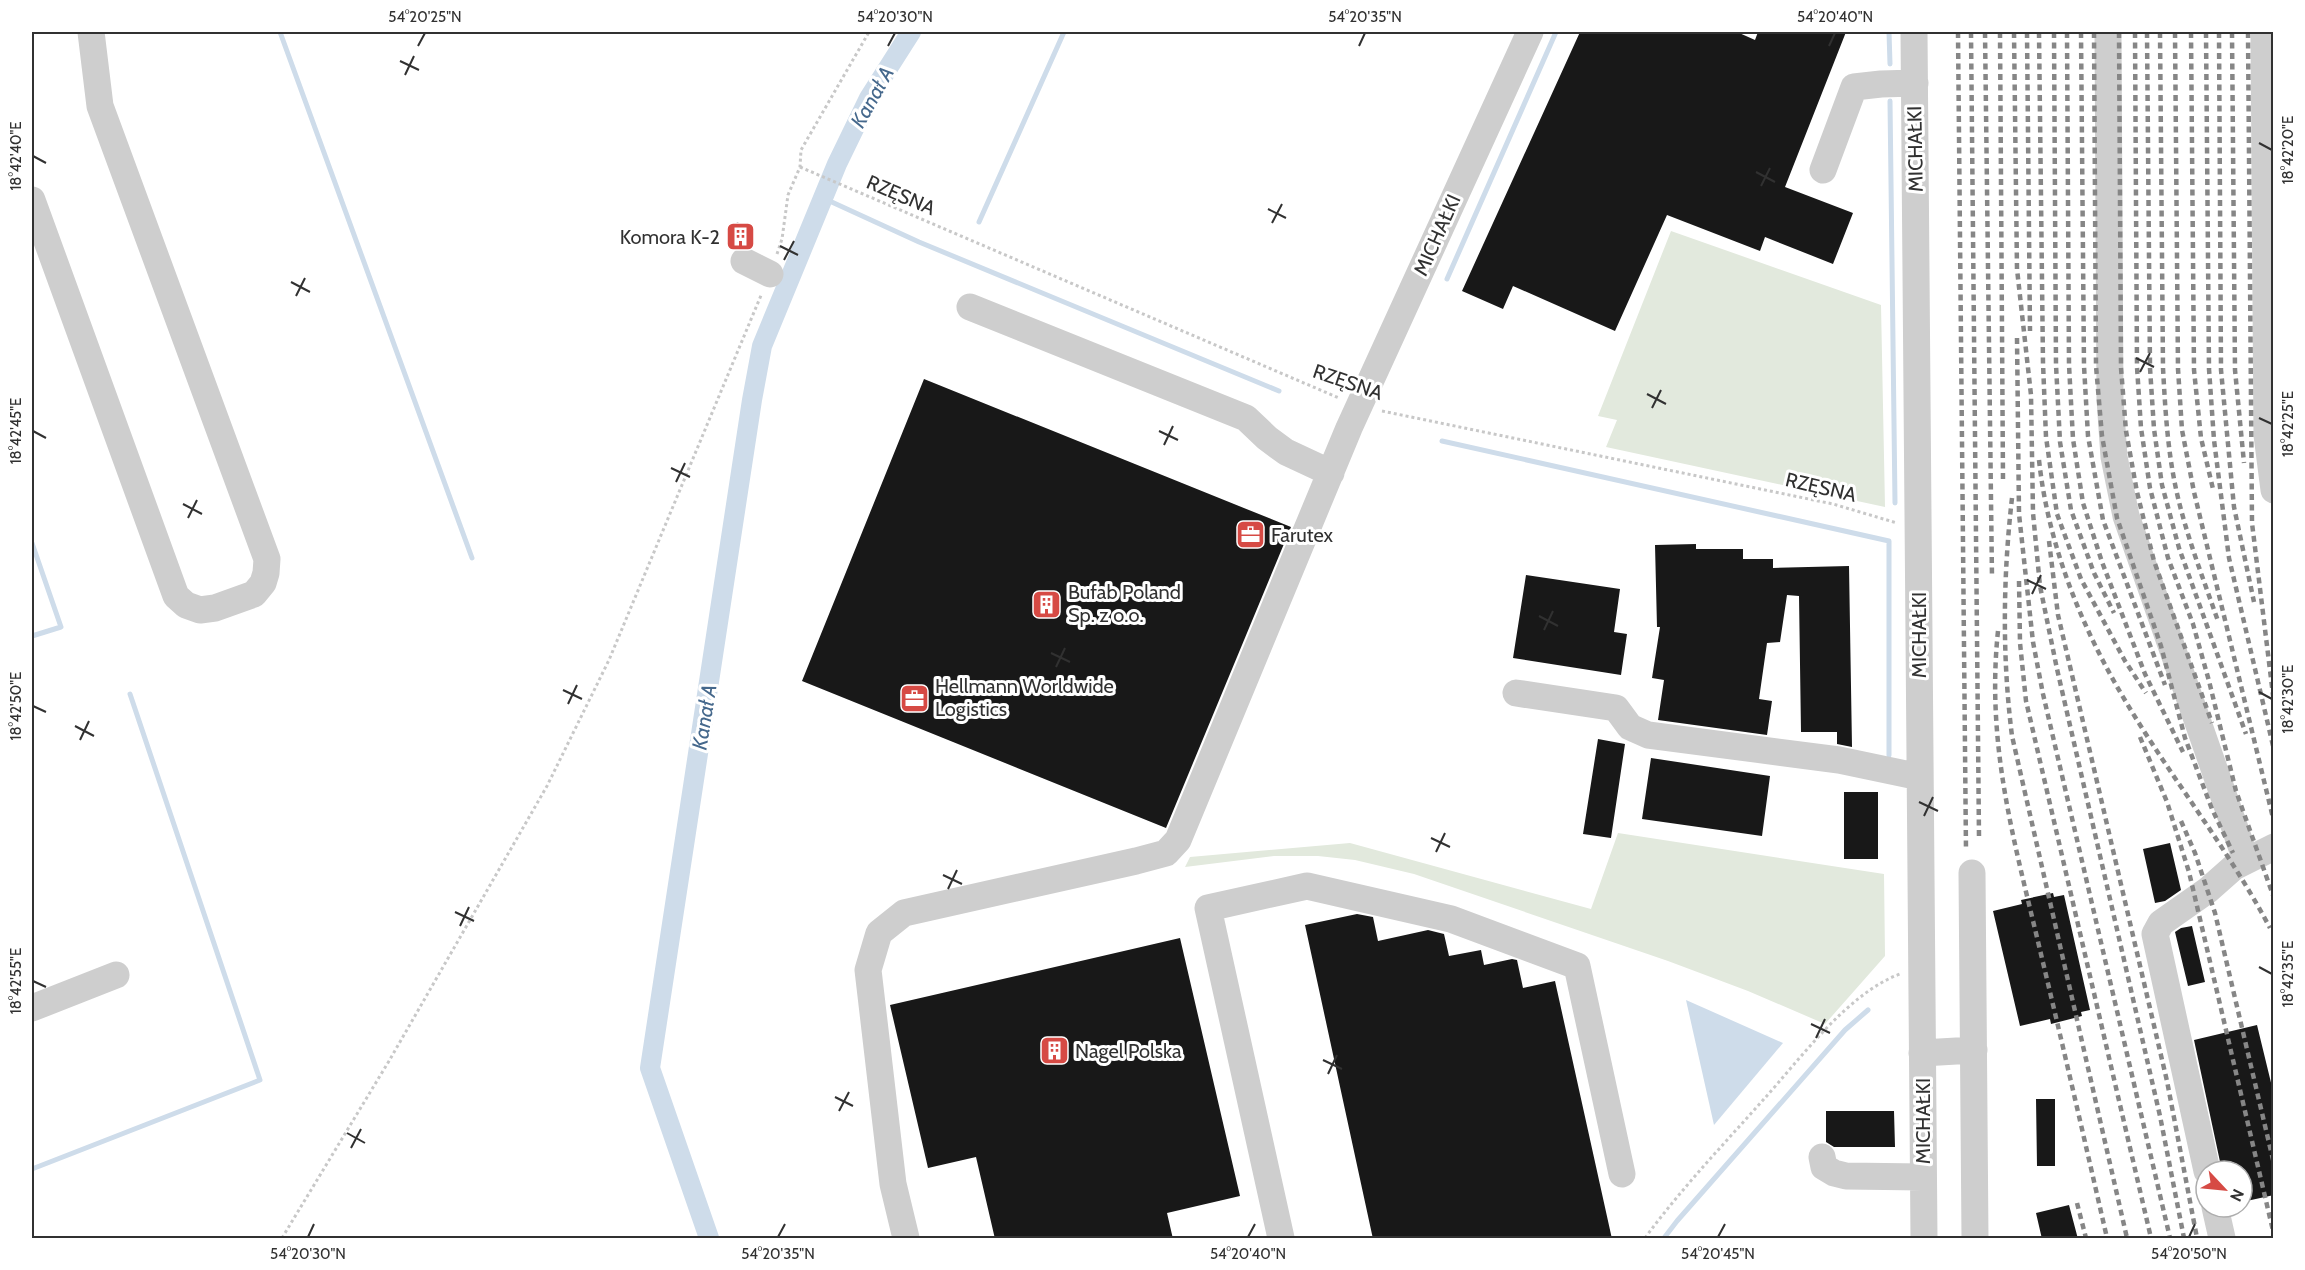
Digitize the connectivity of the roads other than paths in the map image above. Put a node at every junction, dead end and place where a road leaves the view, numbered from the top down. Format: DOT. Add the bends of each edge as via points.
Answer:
graph roads {
  1 [pos="91,32"];
  2 [pos="1530,32"];
  3 [pos="1914,32"];
  4 [pos="2108,32"];
  5 [pos="2264,32"];
  6 [pos="1915,83"];
  7 [pos="1823,170"];
  8 [pos="32,200"];
  9 [pos="744,261"];
  10 [pos="770,274"];
  11 [pos="969,307"];
  12 [pos="1331,473"];
  13 [pos="2274,490"];
  14 [pos="1516,693"];
  15 [pos="1920,777"];
  16 [pos="2274,848"];
  17 [pos="2246,860"];
  18 [pos="1972,873"];
  19 [pos="116,975"];
  20 [pos="32,1008"];
  21 [pos="1974,1050"];
  22 [pos="1922,1053"];
  23 [pos="1822,1157"];
  24 [pos="2204,1159"];
  25 [pos="1622,1174"];
  26 [pos="1923,1177"];
  27 [pos="2218,1219"];
  28 [pos="906,1239"];
  29 [pos="1281,1239"];
  30 [pos="1924,1239"];
  31 [pos="1975,1239"];
  32 [pos="2222,1239"];
  1 -- 8 [label="street" via="100,106 267,559 263,584 254,594 200,610 176,596"];
  2 -- 12 [label="street, MICHAŁKI"];
  3 -- 6 [label="street, MICHAŁKI"];
  4 -- 17 [label="street" via="2110,399 2114,457 2126,516"];
  5 -- 13 [label="street" via="2267,435"];
  6 -- 7 [label="street" via="1854,87"];
  6 -- 15 [label="street, MICHAŁKI"];
  9 -- 10 [label="street"];
  11 -- 12 [label="street" via="1246,418 1286,452"];
  12 -- 28 [label="street, MICHAŁKI" via="1178,840 1166,853 904,913 879,933 867,970 893,1184"];
  14 -- 15 [label="street" via="1616,708 1630,727 1648,735 1839,760"];
  15 -- 22 [label="street, MICHAŁKI"];
  16 -- 17 [label="street"];
  17 -- 24 [label="street" via="2162,923 2156,934"];
  18 -- 21 [label="street"];
  19 -- 20 [label="street"];
  21 -- 22 [label="street"];
  21 -- 31 [label="street"];
  22 -- 26 [label="street, MICHAŁKI"];
  23 -- 26 [label="street" via="1824,1167 1846,1176"];
  25 -- 29 [label="street" via="1576,966 1451,919 1307,886 1208,908"];
  26 -- 30 [label="street, MICHAŁKI"];
  27 -- 32 [label="street"];
}
